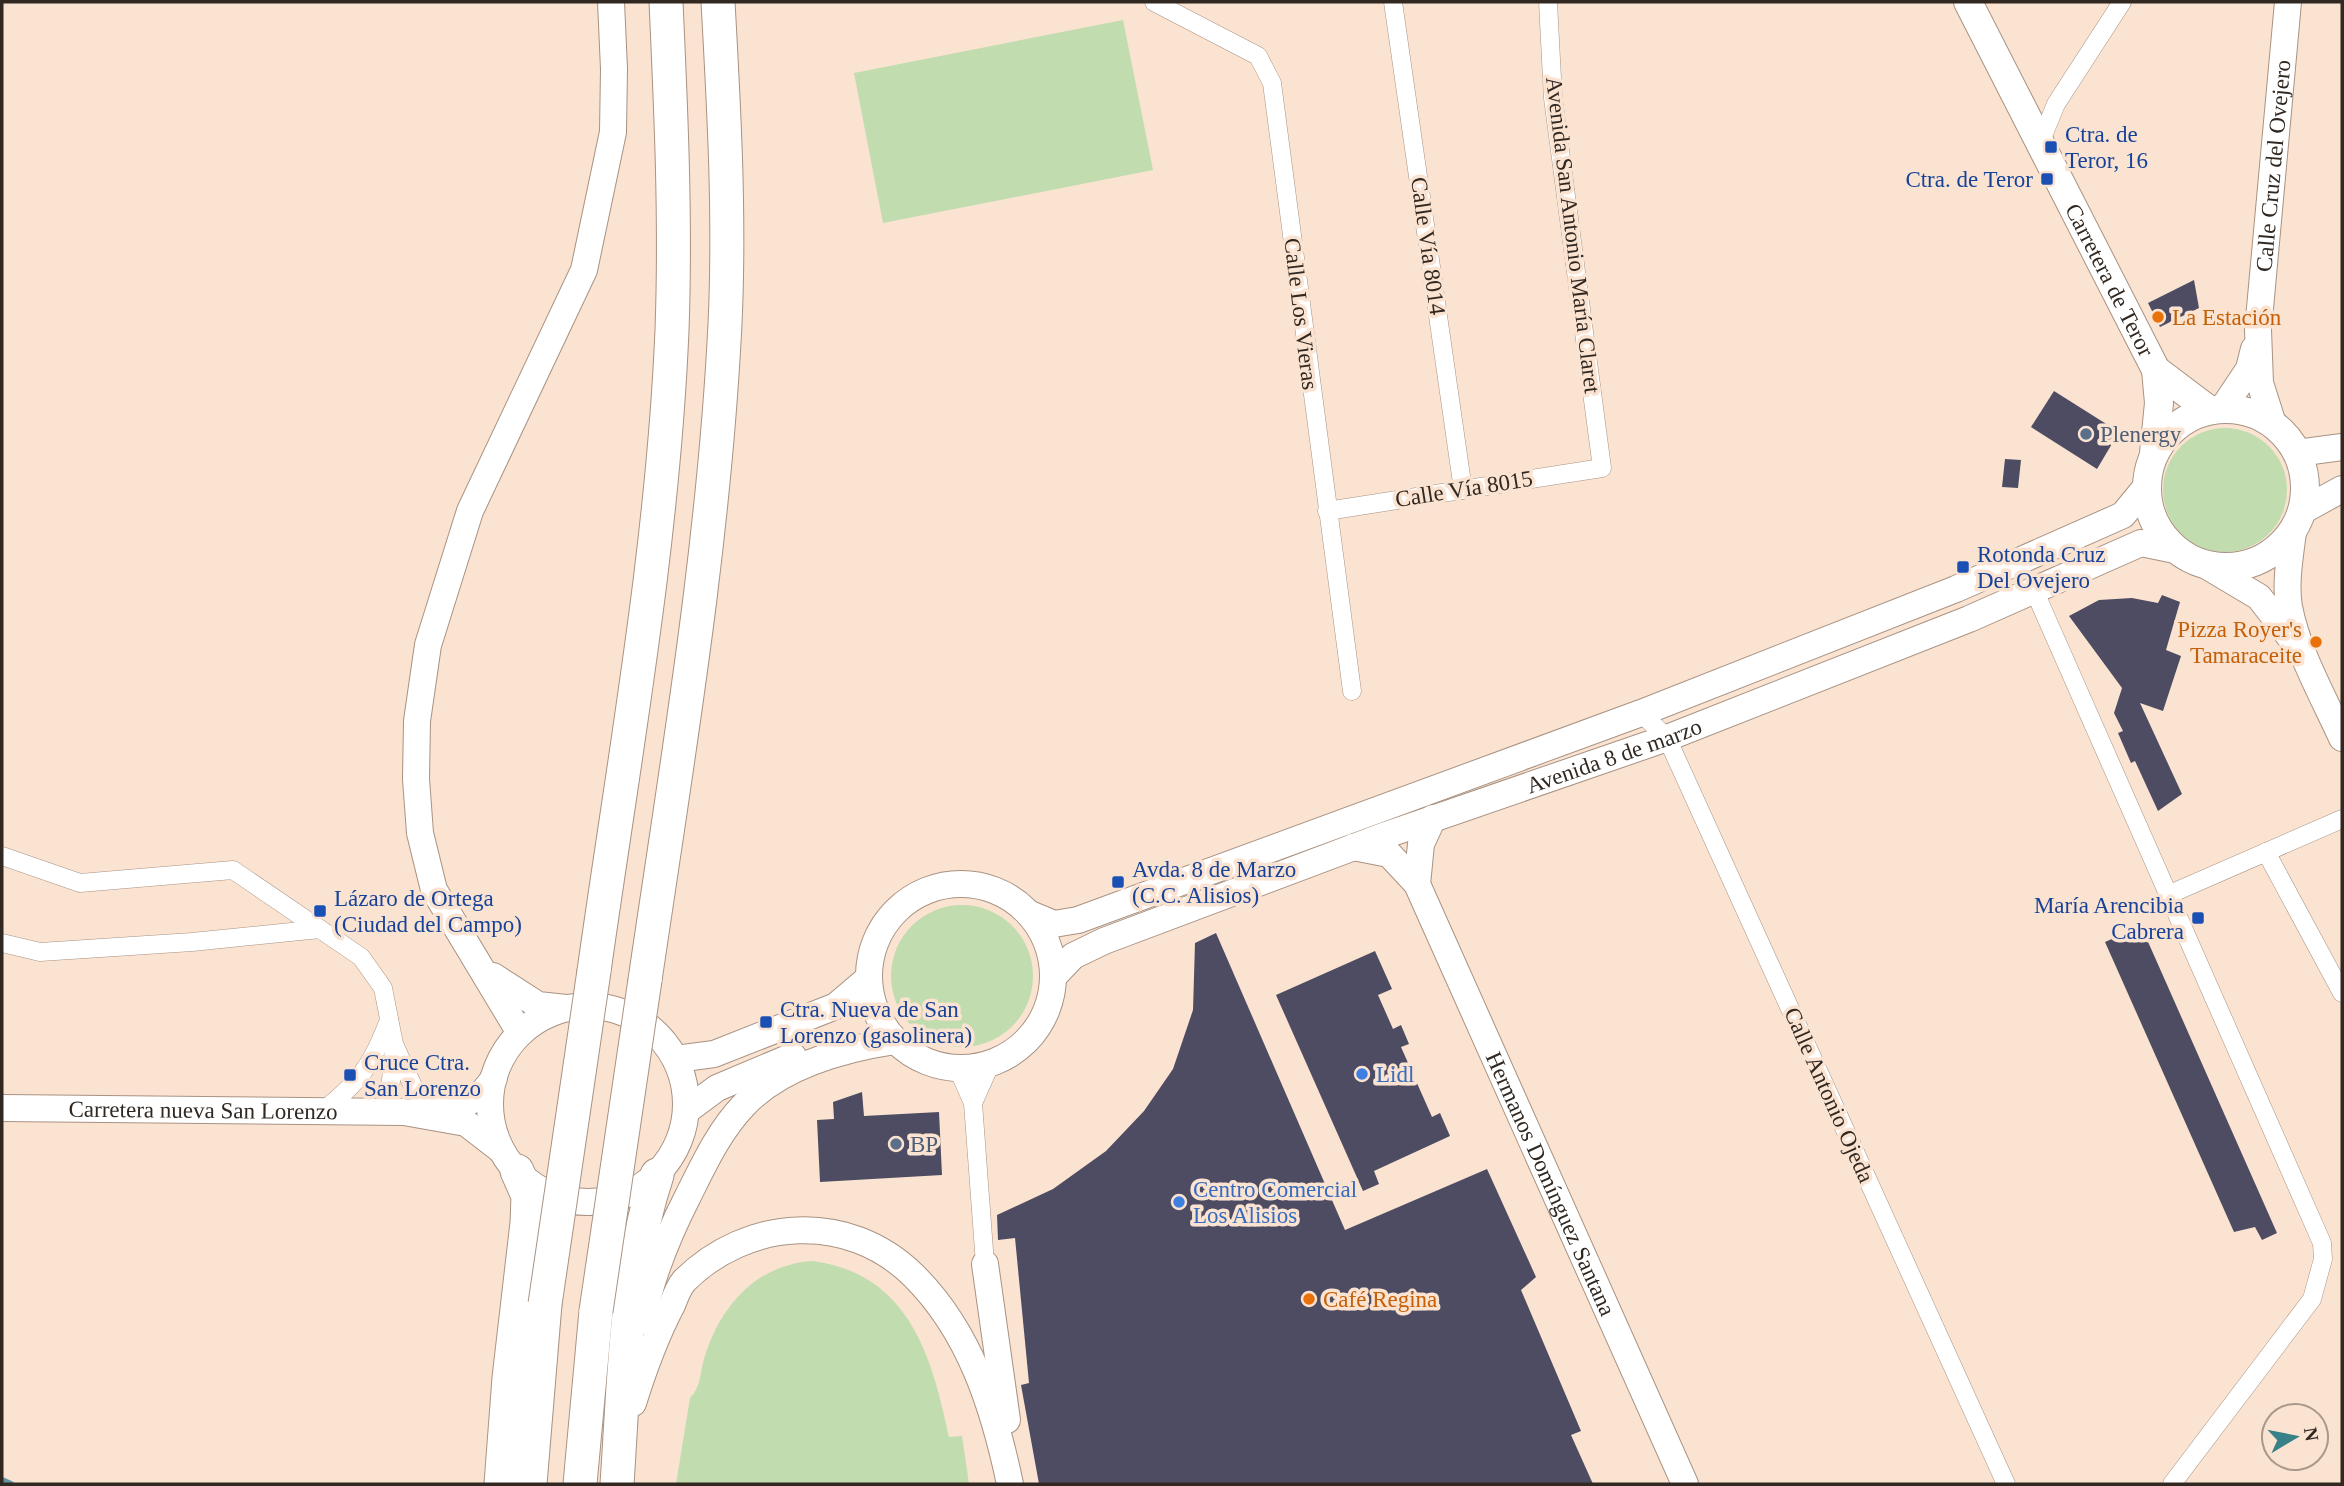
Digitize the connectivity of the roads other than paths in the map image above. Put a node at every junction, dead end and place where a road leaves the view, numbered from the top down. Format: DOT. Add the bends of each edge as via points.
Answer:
graph roads {
  1 [pos="611,2"];
  2 [pos="666,2"];
  3 [pos="718,2"];
  4 [pos="1154,2"];
  5 [pos="1393,2"];
  6 [pos="1548,2"];
  7 [pos="1968,2"];
  8 [pos="2122,2"];
  9 [pos="2288,2"];
  10 [pos="2020,103"];
  11 [pos="2056,104"];
  12 [pos="2040,143"];
  13 [pos="2259,330"];
  14 [pos="2156,370"];
  15 [pos="2216,409"];
  16 [pos="2273,424"];
  17 [pos="2342,447"];
  18 [pos="2154,453"];
  19 [pos="2297,453"];
  20 [pos="1602,468"];
  21 [pos="2146,488"];
  22 [pos="2342,489"];
  23 [pos="1462,490"];
  24 [pos="1327,511"];
  25 [pos="2297,521"];
  26 [pos="2175,550"];
  27 [pos="2207,566"];
  28 [pos="2034,590"];
  29 [pos="2305,656"];
  30 [pos="1352,691"];
  31 [pos="1641,713"];
  32 [pos="1667,738"];
  33 [pos="2342,738"];
  34 [pos="1433,818"];
  35 [pos="2342,819"];
  36 [pos="1353,847"];
  37 [pos="2266,852"];
  38 [pos="2,856"];
  39 [pos="1417,884"];
  40 [pos="2170,894"];
  41 [pos="1030,914"];
  42 [pos="320,929"];
  43 [pos="2,943"];
  44 [pos="483,968"];
  45 [pos="1053,977"];
  46 [pos="869,978"];
  47 [pos="2342,993"];
  48 [pos="566,1008"];
  49 [pos="389,1020"];
  50 [pos="520,1033"];
  51 [pos="892,1038"];
  52 [pos="394,1044"];
  53 [pos="676,1059"];
  54 [pos="990,1065"];
  55 [pos="958,1069"];
  56 [pos="494,1079"];
  57 [pos="973,1103"];
  58 [pos="2,1108"];
  59 [pos="323,1111"];
  60 [pos="407,1111"];
  61 [pos="686,1111"];
  62 [pos="510,1161"];
  63 [pos="657,1175"];
  64 [pos="985,1264"];
  65 [pos="633,1403"];
  66 [pos="1009,1483"];
  67 [pos="501,1484"];
  68 [pos="530,1484"];
  69 [pos="580,1484"];
  70 [pos="617,1484"];
  71 [pos="626,1484"];
  72 [pos="1685,1484"];
  73 [pos="2006,1484"];
  74 [pos="2172,1484"];
  1 -- 44 [label="street" via="613,132 584,270 470,512 428,645 417,721 420,833 434,890"];
  2 -- 68 [label="highway, bridge" via="674,175 672,330 661,476 545,1304"];
  3 -- 69 [label="highway, bridge" via="726,167 725,322 714,487 597,1311"];
  4 -- 24 [label="street, Calle Los Vieras" via="1258,56 1272,83"];
  5 -- 23 [label="street, Calle Vía 8014"];
  6 -- 20 [label="street, Avenida San Antonio María Claret" via="1553,98"];
  7 -- 10 [label="main road, Carretera de Teror"];
  8 -- 11 [label="street"];
  9 -- 13 [label="street, Calle Cruz del Ovejero"];
  10 -- 11 [label="street"];
  10 -- 12 [label="main road, Carretera de Teror"];
  11 -- 12 [label="street"];
  12 -- 14 [label="main road, Carretera de Teror"];
  13 -- 15 [label="street" via="2249,369"];
  13 -- 16 [label="street" via="2260,383"];
  14 -- 15 [label="main road, Carretera de Teror"];
  14 -- 18 [label="main road, Carretera de Teror" via="2159,403"];
  15 -- 16 [label="main road" via="2249,412"];
  15 -- 18 [label="main road" via="2177,426"];
  16 -- 19 [label="main road"];
  17 -- 19 [label="street"];
  18 -- 21 [label="main road"];
  19 -- 25 [label="main road" via="2305,482"];
  20 -- 23 [label="street, Calle Vía 8015"];
  21 -- 26 [label="main road" via="2155,522"];
  21 -- 31 [label="street, Avenida 8 de marzo" via="2123,515 2001,570"];
  22 -- 25 [label="street"];
  23 -- 24 [label="street, Calle Vía 8015"];
  24 -- 30 [label="street, Calle Los Vieras"];
  25 -- 27 [label="main road" via="2277,550 2255,562 2231,568"];
  25 -- 29 [label="street" via="2288,568 2289,606"];
  26 -- 27 [label="main road"];
  26 -- 28 [label="street, Avenida 8 de marzo" via="2141,543"];
  27 -- 29 [label="street" via="2259,597"];
  28 -- 32 [label="street, Avenida 8 de marzo"];
  28 -- 40 [label="street"];
  29 -- 33 [label="street"];
  31 -- 32 [label="street, Calle Antonio Ojeda"];
  31 -- 41 [label="street, Avenida 8 de marzo" via="1078,920 1054,924"];
  32 -- 34 [label="street, Avenida 8 de marzo"];
  32 -- 73 [label="street, Calle Antonio Ojeda"];
  34 -- 36 [label="street, Avenida 8 de marzo"];
  34 -- 39 [label="street, Hermanos Domínguez Santana" via="1421,844"];
  35 -- 37 [label="street"];
  36 -- 39 [label="street, Hermanos Domínguez Santana" via="1389,854"];
  36 -- 45 [label="street, Avenida 8 de marzo" via="1104,941 1073,956"];
  37 -- 40 [label="street"];
  37 -- 47 [label="street"];
  38 -- 42 [label="street" via="80,883 233,870"];
  39 -- 72 [label="street, Hermanos Domínguez Santana"];
  40 -- 74 [label="street" via="2314,1222 2323,1259 2312,1299"];
  41 -- 45 [label="street" via="1047,944"];
  41 -- 46 [label="street" via="1005,895 974,884 942,885 912,897 888,918 873,947"];
  42 -- 43 [label="street" via="40,952"];
  42 -- 49 [label="street" via="360,957 383,988"];
  44 -- 48 [label="street" via="512,992 538,1005"];
  44 -- 50 [label="street"];
  45 -- 54 [label="street" via="1049,1006 1036,1031 1016,1051"];
  46 -- 51 [label="street" via="874,1008"];
  46 -- 53 [label="street" via="836,1006 714,1054"];
  48 -- 50 [label="street"];
  48 -- 53 [label="street" via="599,1006 629,1015 656,1033"];
  49 -- 52 [label="street"];
  49 -- 59 [label="street" via="374,1060"];
  50 -- 56 [label="street" via="504,1054"];
  51 -- 55 [label="street" via="923,1060"];
  51 -- 61 [label="street" via="856,1035 823,1043 717,1088"];
  51 -- 65 [label="street" via="827,1056 783,1077 745,1104 714,1144 679,1213 649,1289 638,1339"];
  52 -- 60 [label="street"];
  52 -- 60 [label="street" via="416,1093"];
  53 -- 61 [label="street"];
  54 -- 55 [label="street"];
  54 -- 57 [label="street"];
  55 -- 57 [label="street"];
  56 -- 60 [label="street, Carretera nueva San Lorenzo" via="481,1097"];
  56 -- 62 [label="street" via="493,1128"];
  57 -- 64 [label="street"];
  58 -- 59 [label="street, Carretera nueva San Lorenzo"];
  59 -- 60 [label="street, Carretera nueva San Lorenzo"];
  60 -- 62 [label="street, Carretera nueva San Lorenzo" via="466,1123"];
  61 -- 63 [label="street" via="682,1134"];
  62 -- 63 [label="street" via="541,1191 570,1201 602,1202 632,1193"];
  62 -- 67 [label="highway" via="528,1196"];
  63 -- 70 [label="highway" via="642,1219"];
  64 -- 66 [label="street" via="1009,1438"];
  65 -- 66 [label="street" via="649,1348 683,1283 721,1253 762,1233 795,1228 843,1234 890,1255 932,1296 953,1326 977,1369"];
  65 -- 71 [label="street"];
}
